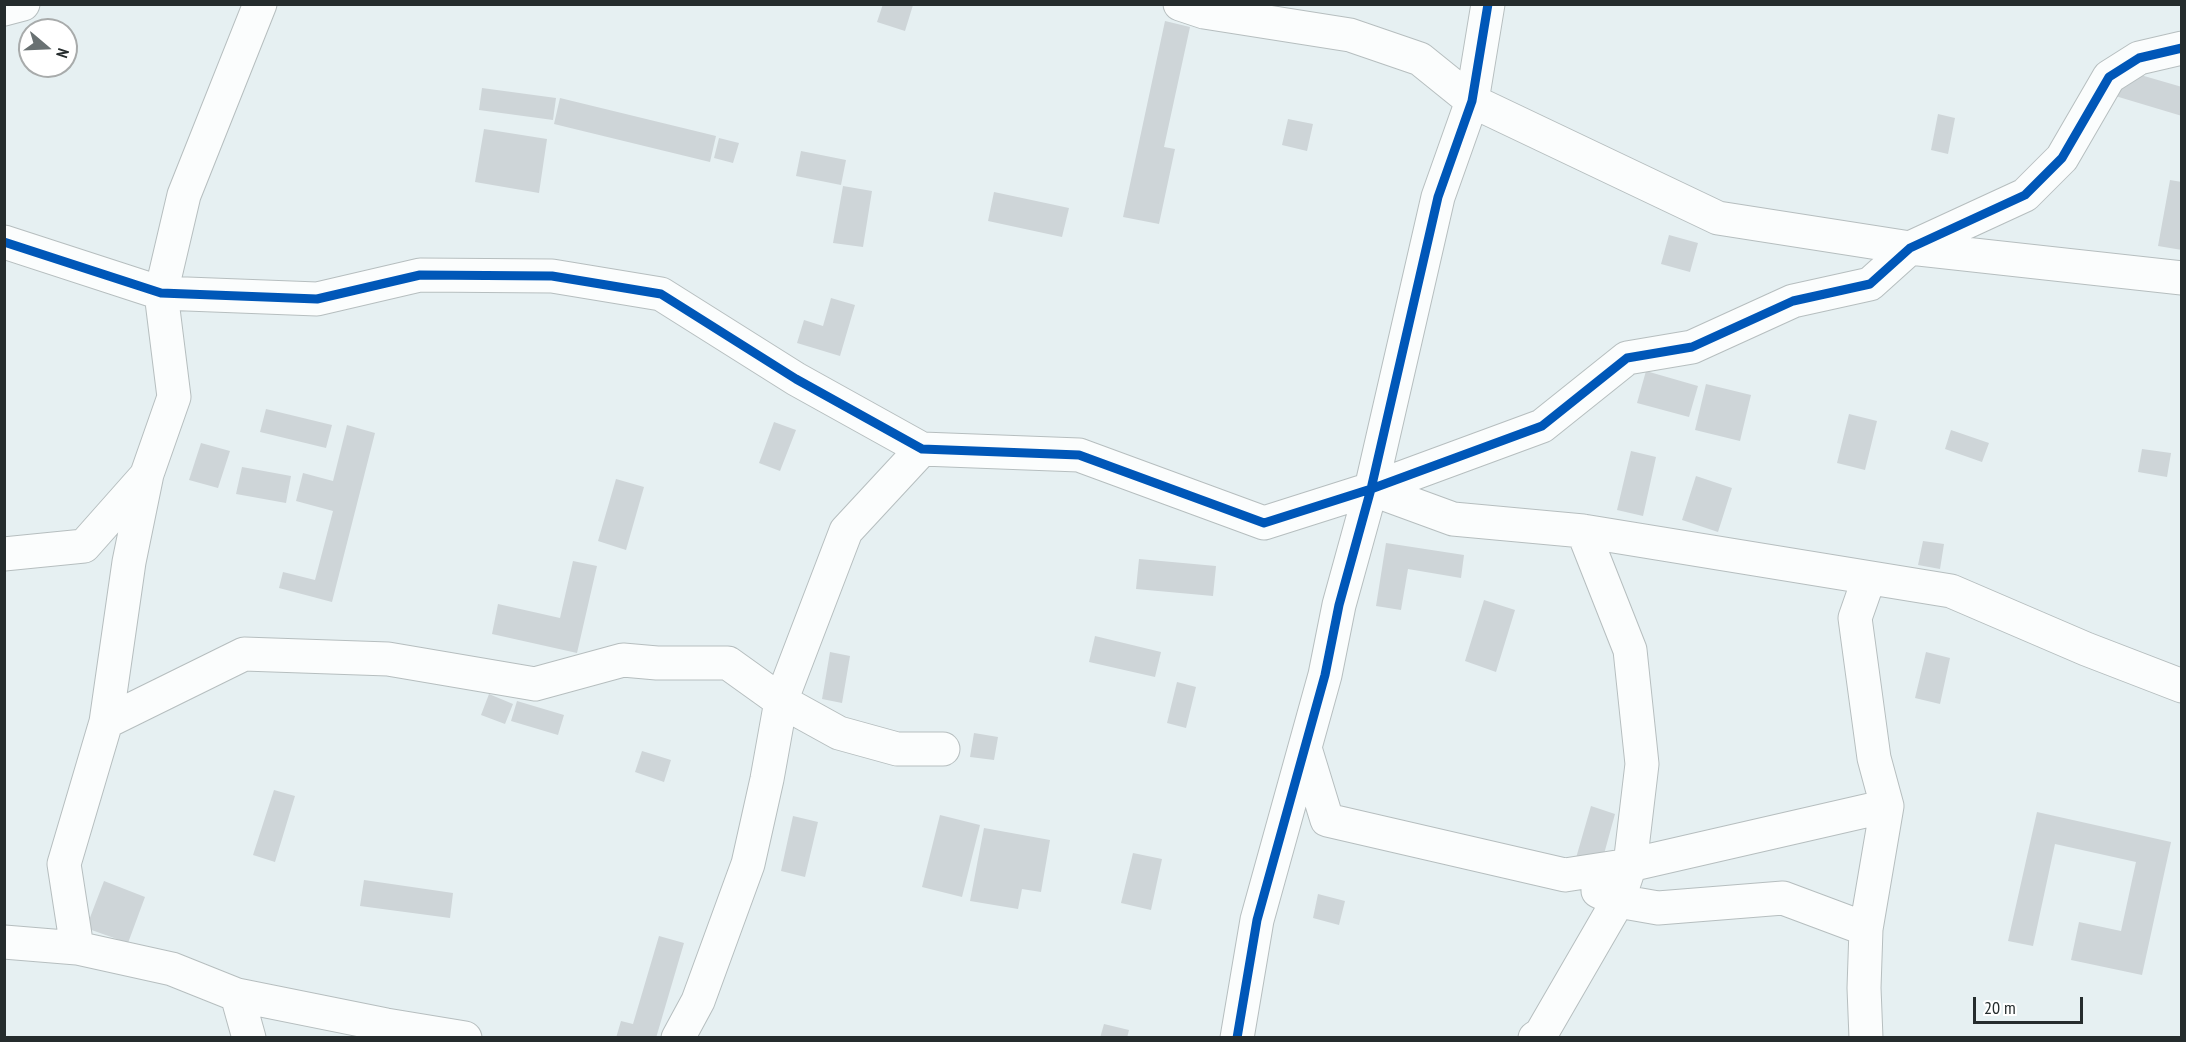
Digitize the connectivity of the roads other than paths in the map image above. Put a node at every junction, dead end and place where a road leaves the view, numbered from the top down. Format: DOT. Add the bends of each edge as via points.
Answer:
graph roads {
  1 [pos="23,4"];
  2 [pos="260,4"];
  3 [pos="1180,4"];
  4 [pos="1488,4"];
  5 [pos="4,9"];
  6 [pos="2181,48"];
  7 [pos="1472,101"];
  8 [pos="4,242"];
  9 [pos="1910,248"];
  10 [pos="2181,278"];
  11 [pos="161,293"];
  12 [pos="922,449"];
  13 [pos="147,474"];
  14 [pos="1371,489"];
  15 [pos="1583,531"];
  16 [pos="4,554"];
  17 [pos="1869,578"];
  18 [pos="2181,686"];
  19 [pos="781,700"];
  20 [pos="106,722"];
  21 [pos="1305,748"];
  22 [pos="943,749"];
  23 [pos="1887,806"];
  24 [pos="1630,865"];
  25 [pos="1565,875"];
  26 [pos="1618,902"];
  27 [pos="1866,929"];
  28 [pos="4,942"];
  29 [pos="77,948"];
  30 [pos="237,995"];
  31 [pos="249,1038"];
  32 [pos="465,1038"];
  33 [pos="678,1038"];
  34 [pos="1237,1038"];
  35 [pos="1535,1038"];
  36 [pos="1866,1038"];
  1 -- 5 [label="street"];
  2 -- 11 [label="street" via="184,195"];
  3 -- 7 [label="street" via="1204,12 1350,35 1420,59"];
  4 -- 7 [label="street"];
  6 -- 9 [label="street" via="2139,58 2109,77 2062,158 2025,195"];
  7 -- 9 [label="street" via="1718,218"];
  7 -- 14 [label="street" via="1437,197"];
  8 -- 11 [label="street"];
  9 -- 10 [label="street"];
  9 -- 14 [label="street" via="1870,284 1793,301 1692,346 1627,358 1542,426"];
  11 -- 12 [label="street" via="317,299 420,275 442,275 552,276 661,294 796,379"];
  11 -- 13 [label="street" via="174,397"];
  12 -- 14 [label="street" via="1079,455 1264,523"];
  12 -- 19 [label="street" via="846,531"];
  13 -- 16 [label="street" via="84,546"];
  13 -- 20 [label="street" via="129,562"];
  14 -- 15 [label="street" via="1453,519"];
  14 -- 21 [label="street"];
  15 -- 17 [label="street"];
  15 -- 24 [label="street" via="1630,650 1642,764"];
  17 -- 18 [label="street" via="1951,591"];
  17 -- 23 [label="street" via="1855,618 1875,759"];
  19 -- 20 [label="street" via="728,663 623,660 535,684 388,659 244,654"];
  19 -- 22 [label="street" via="839,733 897,749"];
  19 -- 33 [label="street" via="748,864 698,1001"];
  20 -- 29 [label="street" via="63,864"];
  21 -- 25 [label="street" via="1327,819"];
  21 -- 34 [label="street" via="1257,920"];
  23 -- 24 [label="street"];
  23 -- 27 [label="street"];
  24 -- 25 [label="street"];
  24 -- 26 [label="street"];
  25 -- 26 [label="street"];
  26 -- 27 [label="street" via="1658,908 1783,898"];
  26 -- 35 [label="street" via="1541,1034"];
  27 -- 36 [label="street"];
  28 -- 29 [label="street"];
  29 -- 30 [label="street" via="172,969"];
  30 -- 31 [label="street"];
  30 -- 32 [label="street"];
}
